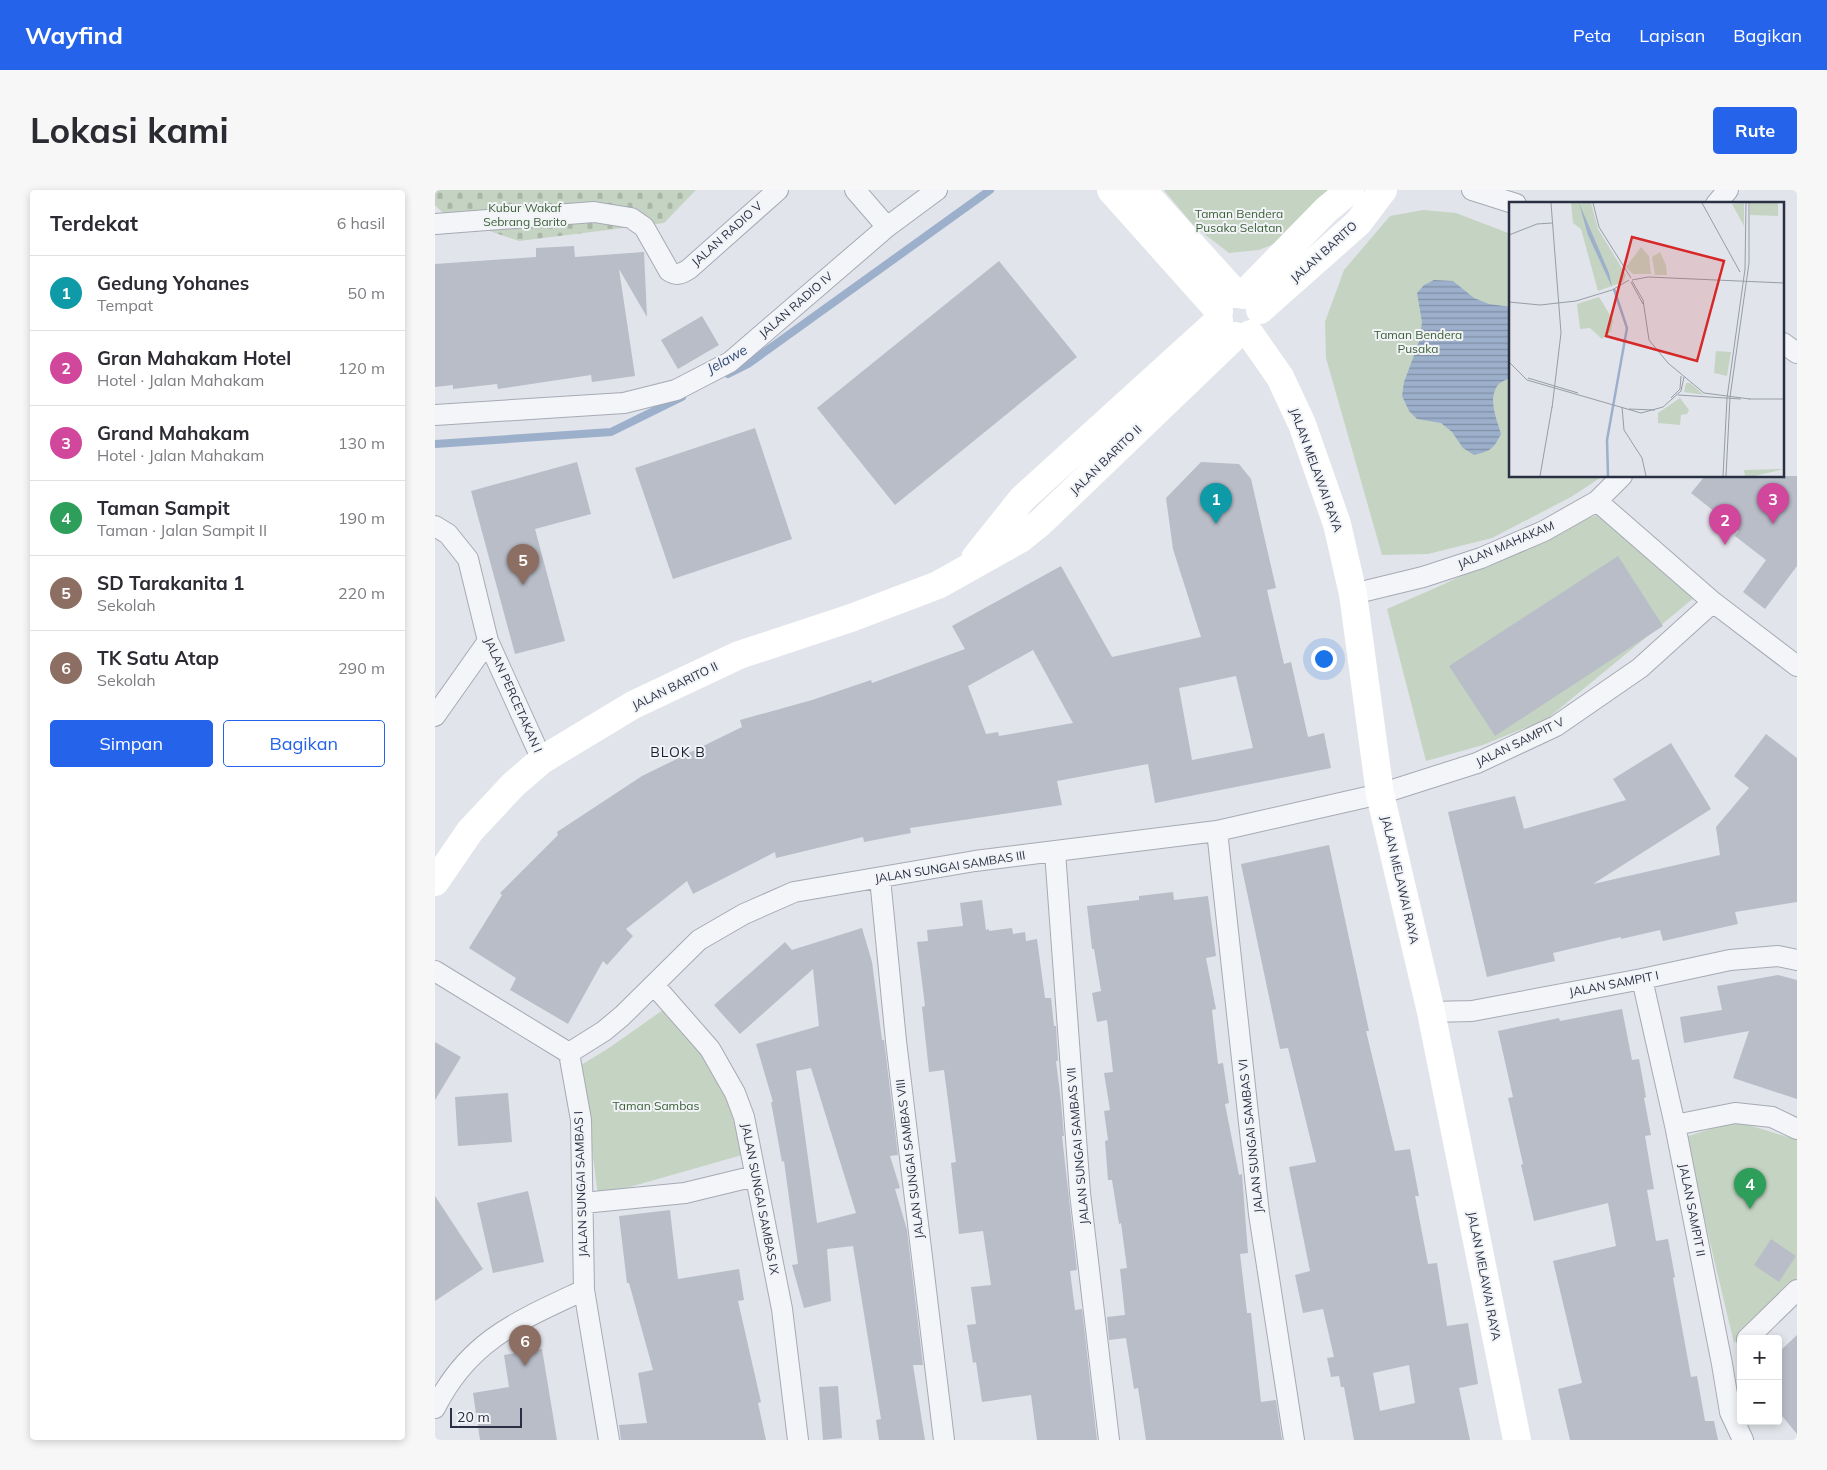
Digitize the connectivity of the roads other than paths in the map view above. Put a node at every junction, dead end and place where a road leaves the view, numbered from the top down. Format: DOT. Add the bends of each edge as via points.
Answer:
graph roads {
  1 [pos="778,190"];
  2 [pos="855,190"];
  3 [pos="937,190"];
  4 [pos="1111,190"];
  5 [pos="1142,190"];
  6 [pos="1350,190"];
  7 [pos="1383,190"];
  8 [pos="1472,190"];
  9 [pos="1728,190"];
  10 [pos="1510,199"];
  11 [pos="1718,202"];
  12 [pos="435,224"];
  13 [pos="887,226"];
  14 [pos="1237,314"];
  15 [pos="1785,344"];
  16 [pos="1797,353"];
  17 [pos="435,415"];
  18 [pos="1620,478"];
  19 [pos="1597,501"];
  20 [pos="435,526"];
  21 [pos="1353,594"];
  22 [pos="1713,602"];
  23 [pos="488,641"];
  24 [pos="1797,666"];
  25 [pos="435,716"];
  26 [pos="542,760"];
  27 [pos="1380,794"];
  28 [pos="1217,831"];
  29 [pos="1055,852"];
  30 [pos="881,878"];
  31 [pos="435,882"];
  32 [pos="1797,960"];
  33 [pos="435,971"];
  34 [pos="1641,979"];
  35 [pos="654,985"];
  36 [pos="1431,1012"];
  37 [pos="569,1053"];
  38 [pos="1675,1125"];
  39 [pos="1797,1129"];
  40 [pos="755,1176"];
  41 [pos="583,1203"];
  42 [pos="584,1290"];
  43 [pos="1797,1290"];
  44 [pos="1751,1335"];
  45 [pos="1737,1349"];
  46 [pos="1722,1364"];
  47 [pos="435,1408"];
  48 [pos="609,1440"];
  49 [pos="798,1440"];
  50 [pos="944,1440"];
  51 [pos="1109,1440"];
  52 [pos="1294,1440"];
  53 [pos="1517,1440"];
  54 [pos="1743,1440"];
  1 -- 12 [label="street, JALAN RADIO V" via="681,274 669,271 644,227 631,218 594,212"];
  2 -- 13 [label="street"];
  3 -- 13 [label="street, JALAN RADIO IV"];
  4 -- 14 [label="main road"];
  5 -- 14 [label="main road"];
  6 -- 14 [label="main road, JALAN BARITO" via="1326,210"];
  7 -- 14 [label="main road, JALAN BARITO" via="1358,224"];
  8 -- 10 [label="street"];
  9 -- 11 [label="street"];
  13 -- 17 [label="street, JALAN RADIO IV" via="731,362 676,390 625,403"];
  14 -- 21 [label="main road, JALAN MELAWAI RAYA" via="1280,377 1302,424 1337,524"];
  14 -- 26 [label="main road, JALAN BARITO II" via="1040,523 1020,539 930,589 739,656 633,706"];
  15 -- 16 [label="street"];
  18 -- 19 [label="street, JALAN MAHAKAM"];
  19 -- 21 [label="street, JALAN MAHAKAM" via="1544,531 1481,558 1423,577"];
  19 -- 22 [label="street"];
  20 -- 23 [label="street, JALAN PERCETAKAN I" via="448,534 468,559"];
  21 -- 27 [label="main road, JALAN MELAWAI RAYA"];
  22 -- 24 [label="street"];
  22 -- 27 [label="street, JALAN SAMPIT V" via="1639,668 1556,726 1477,763"];
  23 -- 25 [label="street"];
  23 -- 26 [label="street, JALAN PERCETAKAN I"];
  26 -- 31 [label="main road, JALAN BARITO II" via="513,784 470,832"];
  27 -- 28 [label="street, JALAN SUNGAI SAMBAS III"];
  27 -- 36 [label="main road, JALAN MELAWAI RAYA"];
  28 -- 29 [label="street, JALAN SUNGAI SAMBAS III"];
  28 -- 52 [label="street, JALAN SUNGAI SAMBAS VI" via="1259,1214"];
  29 -- 30 [label="street, JALAN SUNGAI SAMBAS III" via="975,861"];
  29 -- 51 [label="street, JALAN SUNGAI SAMBAS VII" via="1080,1193"];
  30 -- 35 [label="street, JALAN SUNGAI SAMBAS III" via="794,892 744,914 699,940"];
  30 -- 50 [label="street, JALAN SUNGAI SAMBAS VIII" via="896,1041"];
  32 -- 34 [label="street, JALAN SAMPIT I" via="1778,956 1730,960"];
  33 -- 37 [label="street"];
  34 -- 36 [label="street, JALAN SAMPIT I" via="1472,1010"];
  34 -- 38 [label="street, JALAN SAMPIT II"];
  35 -- 37 [label="street, JALAN SUNGAI SAMBAS III" via="616,1021"];
  35 -- 40 [label="street, JALAN SUNGAI SAMBAS IX" via="711,1049 735,1093 744,1117"];
  36 -- 53 [label="main road, JALAN MELAWAI RAYA"];
  37 -- 41 [label="street, JALAN SUNGAI SAMBAS I" via="581,1120"];
  38 -- 39 [label="street" via="1735,1113 1772,1117"];
  38 -- 46 [label="street, JALAN SAMPIT II"];
  40 -- 41 [label="street" via="685,1193"];
  40 -- 49 [label="street, JALAN SUNGAI SAMBAS IX" via="782,1309"];
  41 -- 42 [label="street, JALAN SUNGAI SAMBAS I"];
  42 -- 47 [label="street" via="498,1333 471,1356 443,1391"];
  42 -- 48 [label="street, JALAN SUNGAI SAMBAS I"];
  43 -- 44 [label="street"];
  45 -- 46 [label="street"];
  46 -- 54 [label="street, JALAN SAMPIT II" via="1730,1412"];
}
